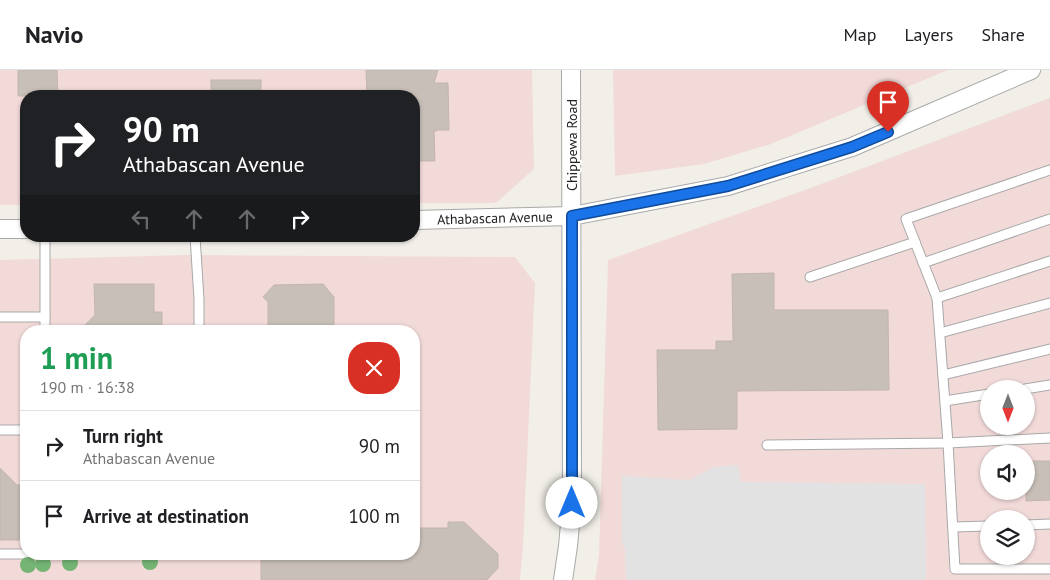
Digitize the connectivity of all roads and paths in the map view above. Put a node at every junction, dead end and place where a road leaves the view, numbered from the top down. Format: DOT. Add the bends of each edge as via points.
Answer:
graph roads {
  1 [pos="572,70"];
  2 [pos="1031,70"];
  3 [pos="1050,170"];
  4 [pos="572,216"];
  5 [pos="1050,219"];
  6 [pos="420,220"];
  7 [pos="0,229"];
  8 [pos="20,229"];
  9 [pos="45,242"];
  10 [pos="194,242"];
  11 [pos="915,242"];
  12 [pos="1050,261"];
  13 [pos="923,263"];
  14 [pos="810,277"];
  15 [pos="938,298"];
  16 [pos="1050,303"];
  17 [pos="0,317"];
  18 [pos="45,317"];
  19 [pos="45,325"];
  20 [pos="200,325"];
  21 [pos="940,333"];
  22 [pos="1050,349"];
  23 [pos="943,374"];
  24 [pos="1050,385"];
  25 [pos="1035,387"];
  26 [pos="980,395"];
  27 [pos="945,401"];
  28 [pos="0,430"];
  29 [pos="20,430"];
  30 [pos="1050,438"];
  31 [pos="948,443"];
  32 [pos="767,445"];
  33 [pos="1050,524"];
  34 [pos="1035,525"];
  35 [pos="980,526"];
  36 [pos="953,527"];
  37 [pos="0,554"];
  38 [pos="20,554"];
  39 [pos="1050,569"];
  40 [pos="563,580"];
  1 -- 4 [label="street, Chippewa Road"];
  2 -- 4 [label="street, Athabascan Avenue" via="852,147 728,186"];
  3 -- 11 [label="lane" via="906,219"];
  4 -- 6 [label="street, Athabascan Avenue"];
  4 -- 40 [label="street, Chippewa Road" via="572,503"];
  5 -- 13 [label="lane"];
  7 -- 8 [label="street"];
  9 -- 18 [label="lane"];
  10 -- 20 [label="lane"];
  11 -- 13 [label="lane"];
  11 -- 14 [label="lane"];
  12 -- 15 [label="lane"];
  13 -- 15 [label="lane"];
  15 -- 21 [label="lane"];
  16 -- 21 [label="lane"];
  17 -- 18 [label="lane"];
  18 -- 19 [label="lane"];
  21 -- 23 [label="lane"];
  22 -- 23 [label="lane"];
  23 -- 27 [label="lane"];
  24 -- 25 [label="lane"];
  26 -- 27 [label="lane"];
  27 -- 31 [label="lane"];
  28 -- 29 [label="lane"];
  30 -- 31 [label="lane"];
  31 -- 32 [label="lane"];
  31 -- 36 [label="lane"];
  33 -- 34 [label="lane"];
  35 -- 36 [label="lane"];
  36 -- 39 [label="lane" via="955,569"];
  37 -- 38 [label="lane"];
}
